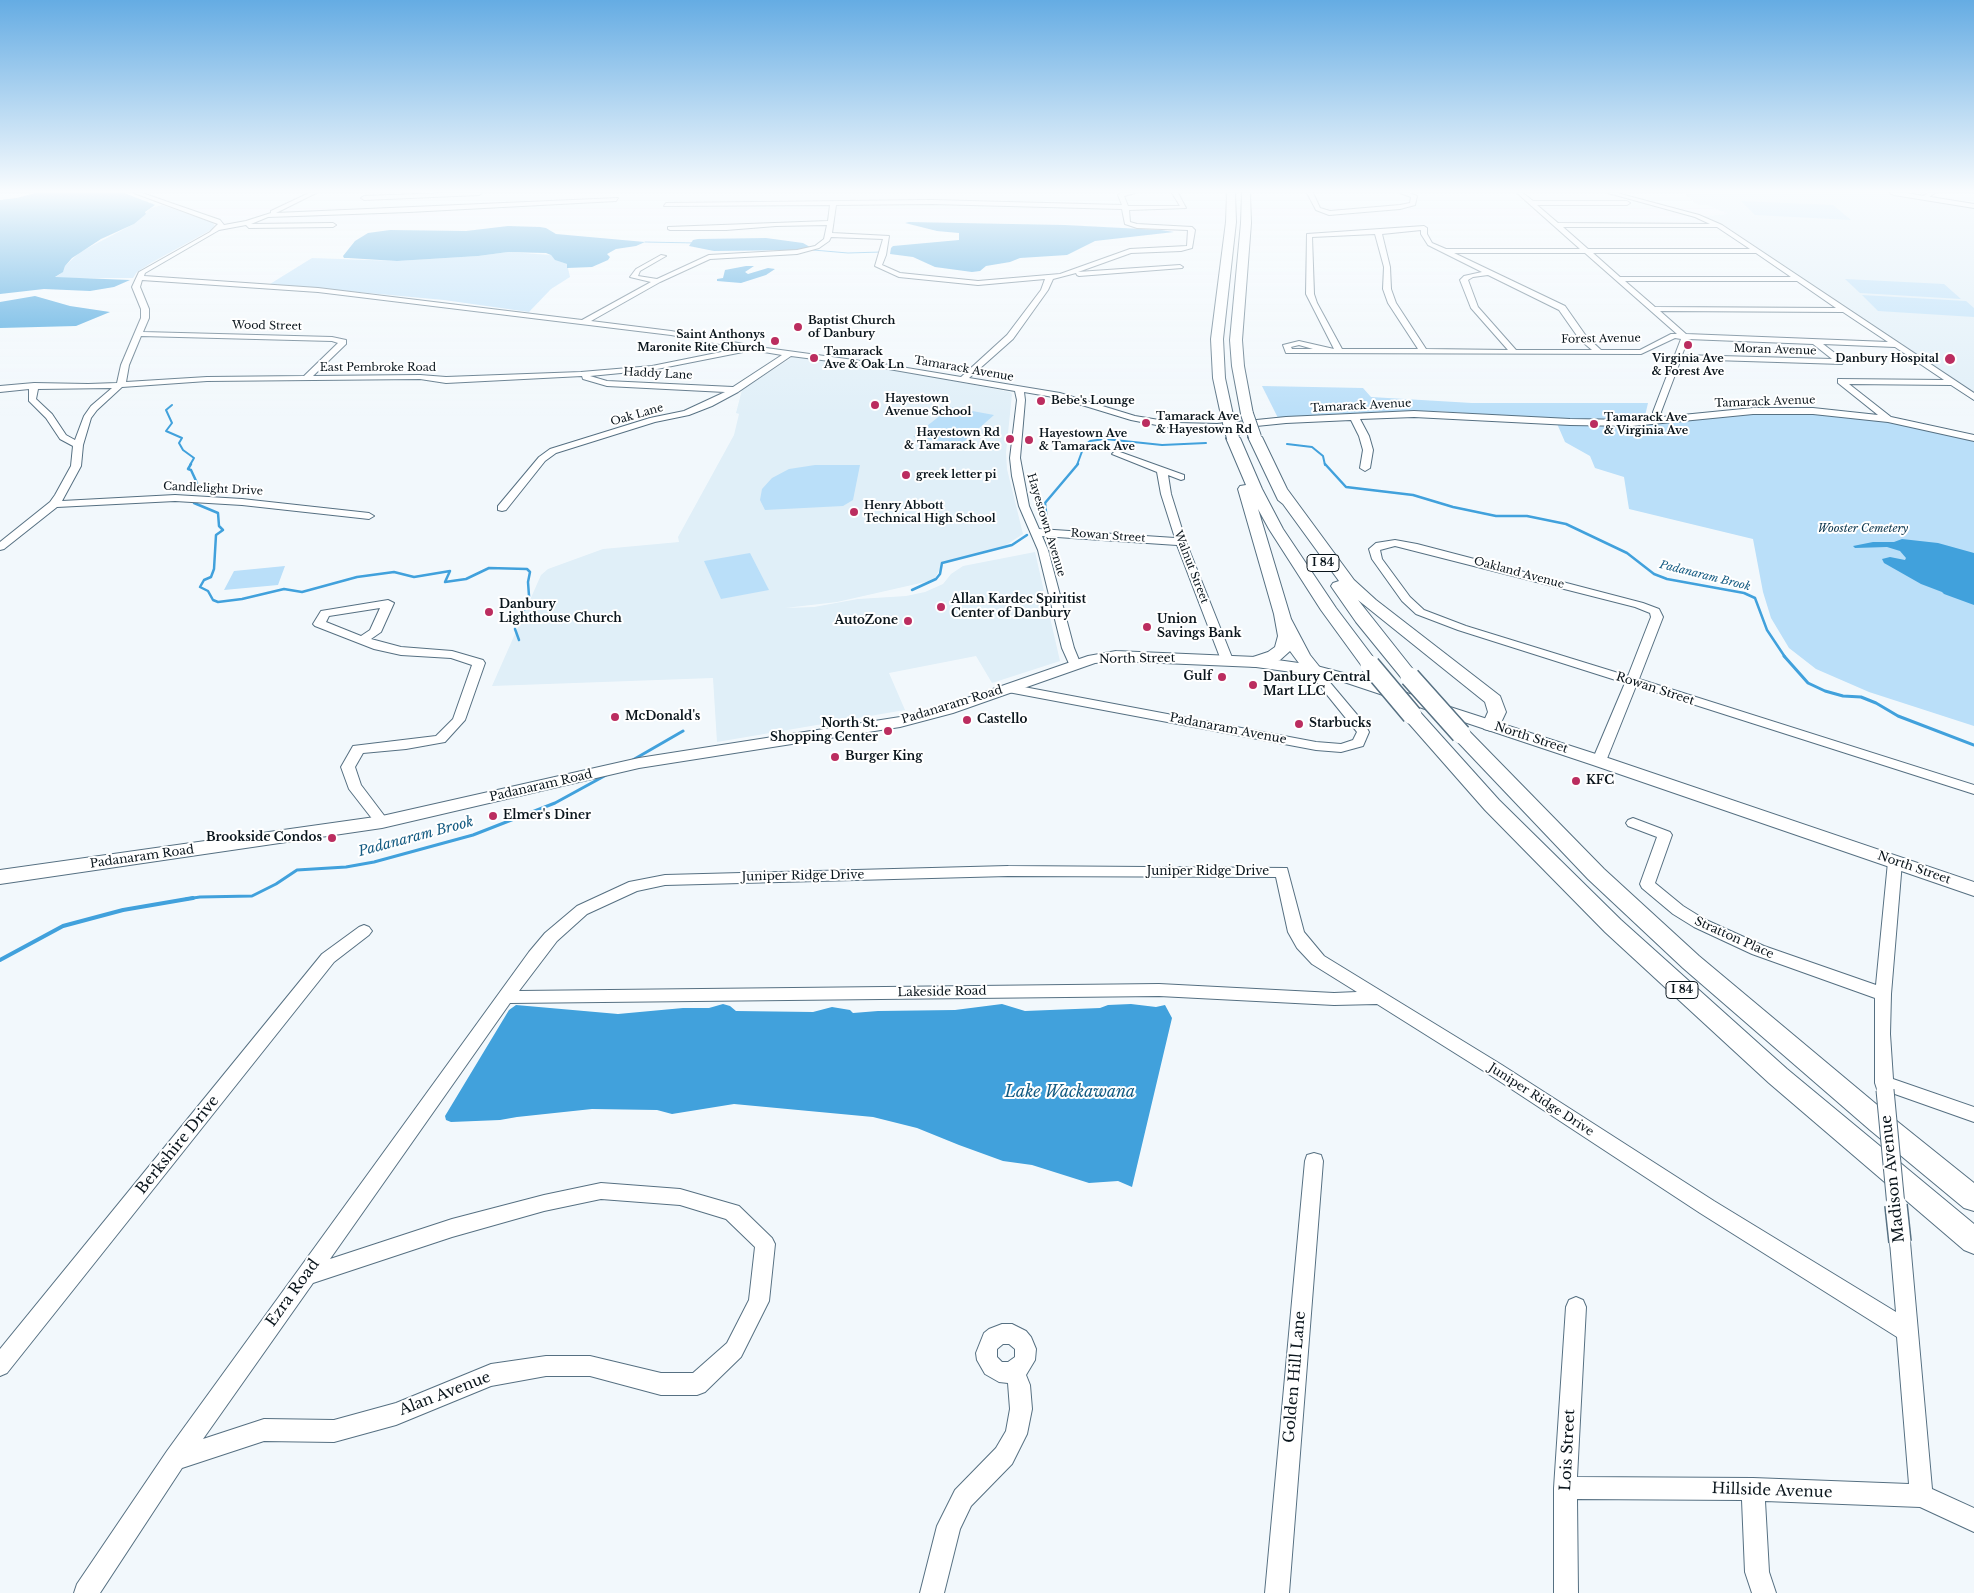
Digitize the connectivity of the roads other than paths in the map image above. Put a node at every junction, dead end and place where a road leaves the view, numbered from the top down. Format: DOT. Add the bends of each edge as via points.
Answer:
graph roads {
  1 [pos="147,267"];
  2 [pos="643,267"];
  3 [pos="688,267"];
  4 [pos="881,267"];
  5 [pos="1085,267"];
  6 [pos="1164,267"];
  7 [pos="1226,267"];
  8 [pos="1242,267"];
  9 [pos="1310,267"];
  10 [pos="1387,267"];
  11 [pos="1476,267"];
  12 [pos="1607,267"];
  13 [pos="1781,267"];
  14 [pos="1488,273"];
  15 [pos="1061,276"];
  16 [pos="1050,277"];
  17 [pos="138,278"];
  18 [pos="1619,278"];
  19 [pos="1798,279"];
  20 [pos="658,282"];
  21 [pos="1655,310"];
  22 [pos="1844,310"];
  23 [pos="584,322"];
  24 [pos="137,334"];
  25 [pos="1685,337"];
  26 [pos="1814,341"];
  27 [pos="1896,345"];
  28 [pos="754,348"];
  29 [pos="1424,351"];
  30 [pos="1514,352"];
  31 [pos="1599,352"];
  32 [pos="790,353"];
  33 [pos="1678,357"];
  34 [pos="581,374"];
  35 [pos="306,378"];
  36 [pos="962,380"];
  37 [pos="1954,383"];
  38 [pos="121,384"];
  39 [pos="34,386"];
  40 [pos="0,389"];
  41 [pos="734,390"];
  42 [pos="1019,390"];
  43 [pos="1974,397"];
  44 [pos="1354,417"];
  45 [pos="1888,419"];
  46 [pos="1658,420"];
  47 [pos="1974,438"];
  48 [pos="1235,443"];
  49 [pos="78,445"];
  50 [pos="1117,454"];
  51 [pos="1365,468"];
  52 [pos="1162,471"];
  53 [pos="1181,477"];
  54 [pos="1279,488"];
  55 [pos="54,504"];
  56 [pos="502,508"];
  57 [pos="370,516"];
  58 [pos="1036,532"];
  59 [pos="1180,542"];
  60 [pos="1380,545"];
  61 [pos="0,547"];
  62 [pos="1282,614"];
  63 [pos="362,640"];
  64 [pos="1227,660"];
  65 [pos="1256,662"];
  66 [pos="1074,664"];
  67 [pos="1313,670"];
  68 [pos="1632,682"];
  69 [pos="1008,688"];
  70 [pos="1491,725"];
  71 [pos="1600,761"];
  72 [pos="1974,790"];
  73 [pos="382,822"];
  74 [pos="1633,823"];
  75 [pos="1896,862"];
  76 [pos="0,877"];
  77 [pos="1974,889"];
  78 [pos="364,931"];
  79 [pos="1883,994"];
  80 [pos="506,997"];
  81 [pos="1378,998"];
  82 [pos="1805,1060"];
  83 [pos="1885,1086"];
  84 [pos="1974,1115"];
  85 [pos="1314,1161"];
  86 [pos="1974,1187"];
  87 [pos="1974,1199"];
  88 [pos="1974,1241"];
  89 [pos="305,1276"];
  90 [pos="1576,1307"];
  91 [pos="1907,1331"];
  92 [pos="0,1366"];
  93 [pos="1014,1370"];
  94 [pos="175,1459"];
  95 [pos="1565,1488"];
  96 [pos="1753,1489"];
  97 [pos="1921,1496"];
  98 [pos="1974,1520"];
  99 [pos="86,1593"];
  100 [pos="932,1593"];
  101 [pos="1277,1593"];
  102 [pos="1566,1593"];
  103 [pos="1764,1593"];
  1 -- 17 [label="street"];
  2 -- 20 [label="street" via="633,276"];
  3 -- 20 [label="street"];
  4 -- 16 [label="street" via="898,275 978,283"];
  5 -- 15 [label="street"];
  6 -- 15 [label="street"];
  7 -- 48 [label="highway, I 84, bridge" via="1217,339 1220,378"];
  8 -- 54 [label="highway, I 84, bridge" via="1236,340 1238,366 1247,414"];
  9 -- 29 [label="street, Forest Avenue" via="1313,304 1336,351"];
  10 -- 29 [label="street" via="1387,289 1392,303"];
  11 -- 14 [label="street"];
  12 -- 18 [label="street"];
  13 -- 19 [label="street"];
  14 -- 30 [label="street" via="1466,276 1464,280 1475,308"];
  14 -- 31 [label="street" via="1562,308 1583,338"];
  15 -- 16 [label="street"];
  16 -- 36 [label="street" via="1010,337"];
  17 -- 23 [label="street" via="318,290"];
  17 -- 24 [label="street" via="136,287 145,309 145,318"];
  18 -- 19 [label="street"];
  18 -- 21 [label="street"];
  19 -- 22 [label="street"];
  20 -- 23 [label="street"];
  21 -- 22 [label="street"];
  21 -- 25 [label="street"];
  22 -- 27 [label="street"];
  23 -- 28 [label="street" via="676,333"];
  24 -- 35 [label="street, Wood Street" via="332,339 343,342"];
  24 -- 38 [label="street"];
  25 -- 26 [label="street, Forest Avenue"];
  25 -- 31 [label="street, Forest Avenue" via="1674,336 1641,352"];
  25 -- 33 [label="street"];
  26 -- 27 [label="street, Forest Avenue"];
  26 -- 33 [label="street, Moran Avenue" via="1838,362"];
  27 -- 37 [label="street"];
  28 -- 32 [label="street, Tamarack Avenue"];
  28 -- 34 [label="street, East Pembroke Road" via="652,368"];
  29 -- 30 [label="street, Forest Avenue"];
  30 -- 31 [label="street, Forest Avenue"];
  32 -- 36 [label="street, Tamarack Avenue"];
  32 -- 41 [label="street, Oak Lane"];
  33 -- 46 [label="street" via="1657,412"];
  34 -- 35 [label="street, East Pembroke Road" via="454,380 420,377"];
  34 -- 41 [label="street, Haddy Lane" via="607,383"];
  35 -- 38 [label="street, East Pembroke Road"];
  36 -- 42 [label="street, Tamarack Avenue"];
  37 -- 43 [label="street"];
  37 -- 45 [label="street" via="1841,381"];
  38 -- 39 [label="street, East Pembroke Road"];
  38 -- 49 [label="street" via="94,408"];
  39 -- 40 [label="street, East Pembroke Road"];
  39 -- 49 [label="street" via="32,399 63,437"];
  41 -- 56 [label="street, Oak Lane" via="686,413 553,451 542,459"];
  42 -- 44 [label="street, Tamarack Avenue" via="1065,397 1134,418 1177,426 1217,427"];
  42 -- 58 [label="street, Hayestown Avenue" via="1017,476 1024,506"];
  44 -- 46 [label="street, Tamarack Avenue" via="1431,414 1603,423"];
  44 -- 51 [label="street" via="1368,450"];
  45 -- 46 [label="street, Tamarack Avenue" via="1786,410"];
  45 -- 47 [label="street, Tamarack Avenue"];
  48 -- 62 [label="highway" via="1243,483"];
  48 -- 88 [label="highway, I 84, bridge" via="1265,508 1329,610 1370,665 1492,805 1627,939 1786,1082"];
  49 -- 55 [label="street" via="76,466"];
  50 -- 52 [label="street"];
  52 -- 53 [label="street"];
  52 -- 59 [label="street, Walnut Street"];
  54 -- 70 [label="highway" via="1348,583 1494,700 1497,712"];
  54 -- 82 [label="highway, I 84, bridge" via="1344,594 1410,677 1461,734 1603,880 1691,962"];
  55 -- 57 [label="street, Candlelight Drive" via="175,498"];
  55 -- 61 [label="street"];
  58 -- 59 [label="street, Rowan Street"];
  58 -- 66 [label="street, Hayestown Avenue"];
  59 -- 64 [label="street, Walnut Street"];
  60 -- 68 [label="street, Rowan Street" via="1374,550 1377,559 1406,599 1420,612"];
  60 -- 68 [label="street, Oakland Avenue" via="1395,543 1432,550 1656,611 1657,617"];
  62 -- 65 [label="highway" via="1286,636 1283,649"];
  62 -- 67 [label="highway" via="1299,651"];
  63 -- 63 [label="street" via="344,634 319,624 325,613 388,603 375,632"];
  63 -- 73 [label="street" via="401,651 452,655 479,663 459,720 440,739 406,746 358,749 348,767 354,786"];
  64 -- 65 [label="main road, North Street"];
  64 -- 66 [label="main road, North Street" via="1116,656"];
  65 -- 67 [label="main road, North Street"];
  66 -- 69 [label="main road, Padanaram Road"];
  67 -- 69 [label="street, Padanaram Avenue" via="1358,723 1363,732 1358,742 1341,748 1316,746"];
  67 -- 70 [label="main road, North Street"];
  68 -- 71 [label="street"];
  68 -- 72 [label="street, Rowan Street"];
  69 -- 73 [label="main road, Padanaram Road" via="947,710 900,722 631,765"];
  70 -- 71 [label="main road, North Street"];
  71 -- 75 [label="main road, North Street"];
  73 -- 76 [label="main road, Padanaram Road"];
  74 -- 79 [label="street, Stratton Place" via="1665,835 1648,884 1678,910 1758,950"];
  75 -- 77 [label="main road, North Street"];
  75 -- 79 [label="street, Madison Avenue"];
  78 -- 92 [label="street, Berkshire Drive" via="328,958"];
  79 -- 83 [label="street, Madison Avenue"];
  80 -- 81 [label="street, Lakeside Road" via="1159,990 1334,999"];
  80 -- 81 [label="street, Juniper Ridge Drive" via="551,937 582,910 634,886 665,880 1017,871 1282,872 1296,932 1303,944 1318,960"];
  80 -- 89 [label="street, Ezra Road"];
  81 -- 91 [label="street, Juniper Ridge Drive"];
  82 -- 86 [label="highway"];
  82 -- 87 [label="highway, I 84"];
  83 -- 84 [label="street"];
  83 -- 91 [label="street, Madison Avenue, bridge"];
  85 -- 101 [label="street, Golden Hill Lane"];
  89 -- 94 [label="street, Ezra Road"];
  89 -- 94 [label="street, Alan Avenue" via="452,1228 601,1191 680,1197 732,1212 765,1244 759,1301 734,1350 697,1384 660,1384 590,1366 546,1366 491,1375 396,1414 334,1430 264,1430"];
  90 -- 95 [label="street, Lois Street"];
  91 -- 97 [label="street, Madison Avenue"];
  93 -- 100 [label="street" via="1021,1409 1016,1434 1004,1456 964,1498 949,1526"];
  94 -- 99 [label="street, Ezra Road"];
  95 -- 96 [label="street, Hillside Avenue"];
  95 -- 102 [label="street, Lois Street"];
  96 -- 97 [label="street, Hillside Avenue"];
  96 -- 103 [label="street" via="1757,1572"];
  97 -- 98 [label="street, Hillside Avenue"];
}
